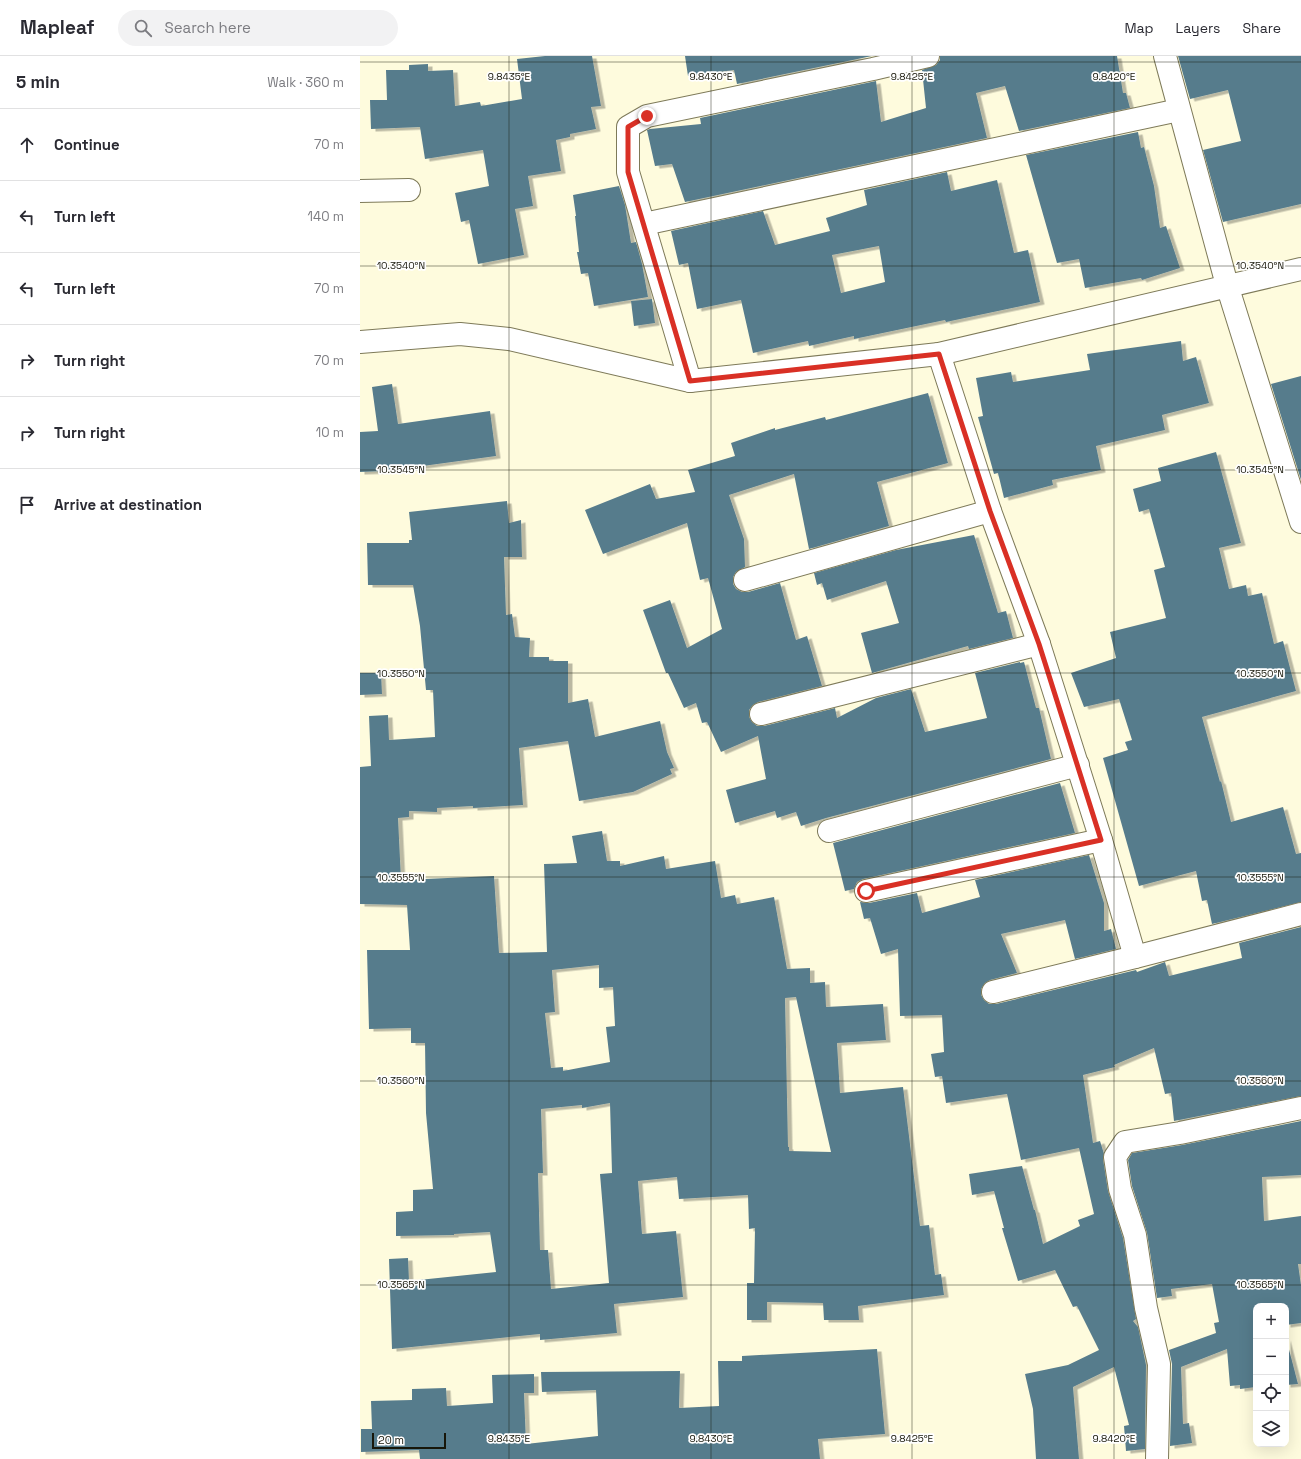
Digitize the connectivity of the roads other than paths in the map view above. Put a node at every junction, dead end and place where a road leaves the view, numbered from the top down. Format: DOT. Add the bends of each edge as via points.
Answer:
graph roads {
  1 [pos="928,56"];
  2 [pos="1165,56"];
  3 [pos="1179,110"];
  4 [pos="408,190"];
  5 [pos="360,191"];
  6 [pos="644,224"];
  7 [pos="1301,269"];
  8 [pos="1227,286"];
  9 [pos="360,342"];
  10 [pos="939,354"];
  11 [pos="690,381"];
  12 [pos="990,511"];
  13 [pos="1301,522"];
  14 [pos="745,580"];
  15 [pos="1039,644"];
  16 [pos="761,714"];
  17 [pos="1078,766"];
  18 [pos="829,831"];
  19 [pos="1101,840"];
  20 [pos="866,891"];
  21 [pos="1301,914"];
  22 [pos="1135,957"];
  23 [pos="993,992"];
  24 [pos="1301,1108"];
  25 [pos="1157,1459"];
  1 -- 6 [label="street" via="647,116 628,127 628,172"];
  2 -- 3 [label="street"];
  3 -- 6 [label="street"];
  3 -- 8 [label="street"];
  4 -- 5 [label="street"];
  6 -- 11 [label="street"];
  7 -- 8 [label="street"];
  8 -- 10 [label="street"];
  8 -- 13 [label="street"];
  9 -- 11 [label="street" via="460,334 509,339"];
  10 -- 11 [label="street"];
  10 -- 12 [label="street"];
  12 -- 14 [label="street"];
  12 -- 15 [label="street"];
  15 -- 16 [label="street"];
  15 -- 17 [label="street"];
  17 -- 18 [label="street"];
  17 -- 19 [label="street"];
  19 -- 20 [label="street"];
  19 -- 22 [label="street"];
  21 -- 22 [label="street"];
  22 -- 23 [label="street"];
  24 -- 25 [label="street" via="1125,1142 1115,1157 1120,1189 1135,1235 1146,1308 1159,1364"];
}
